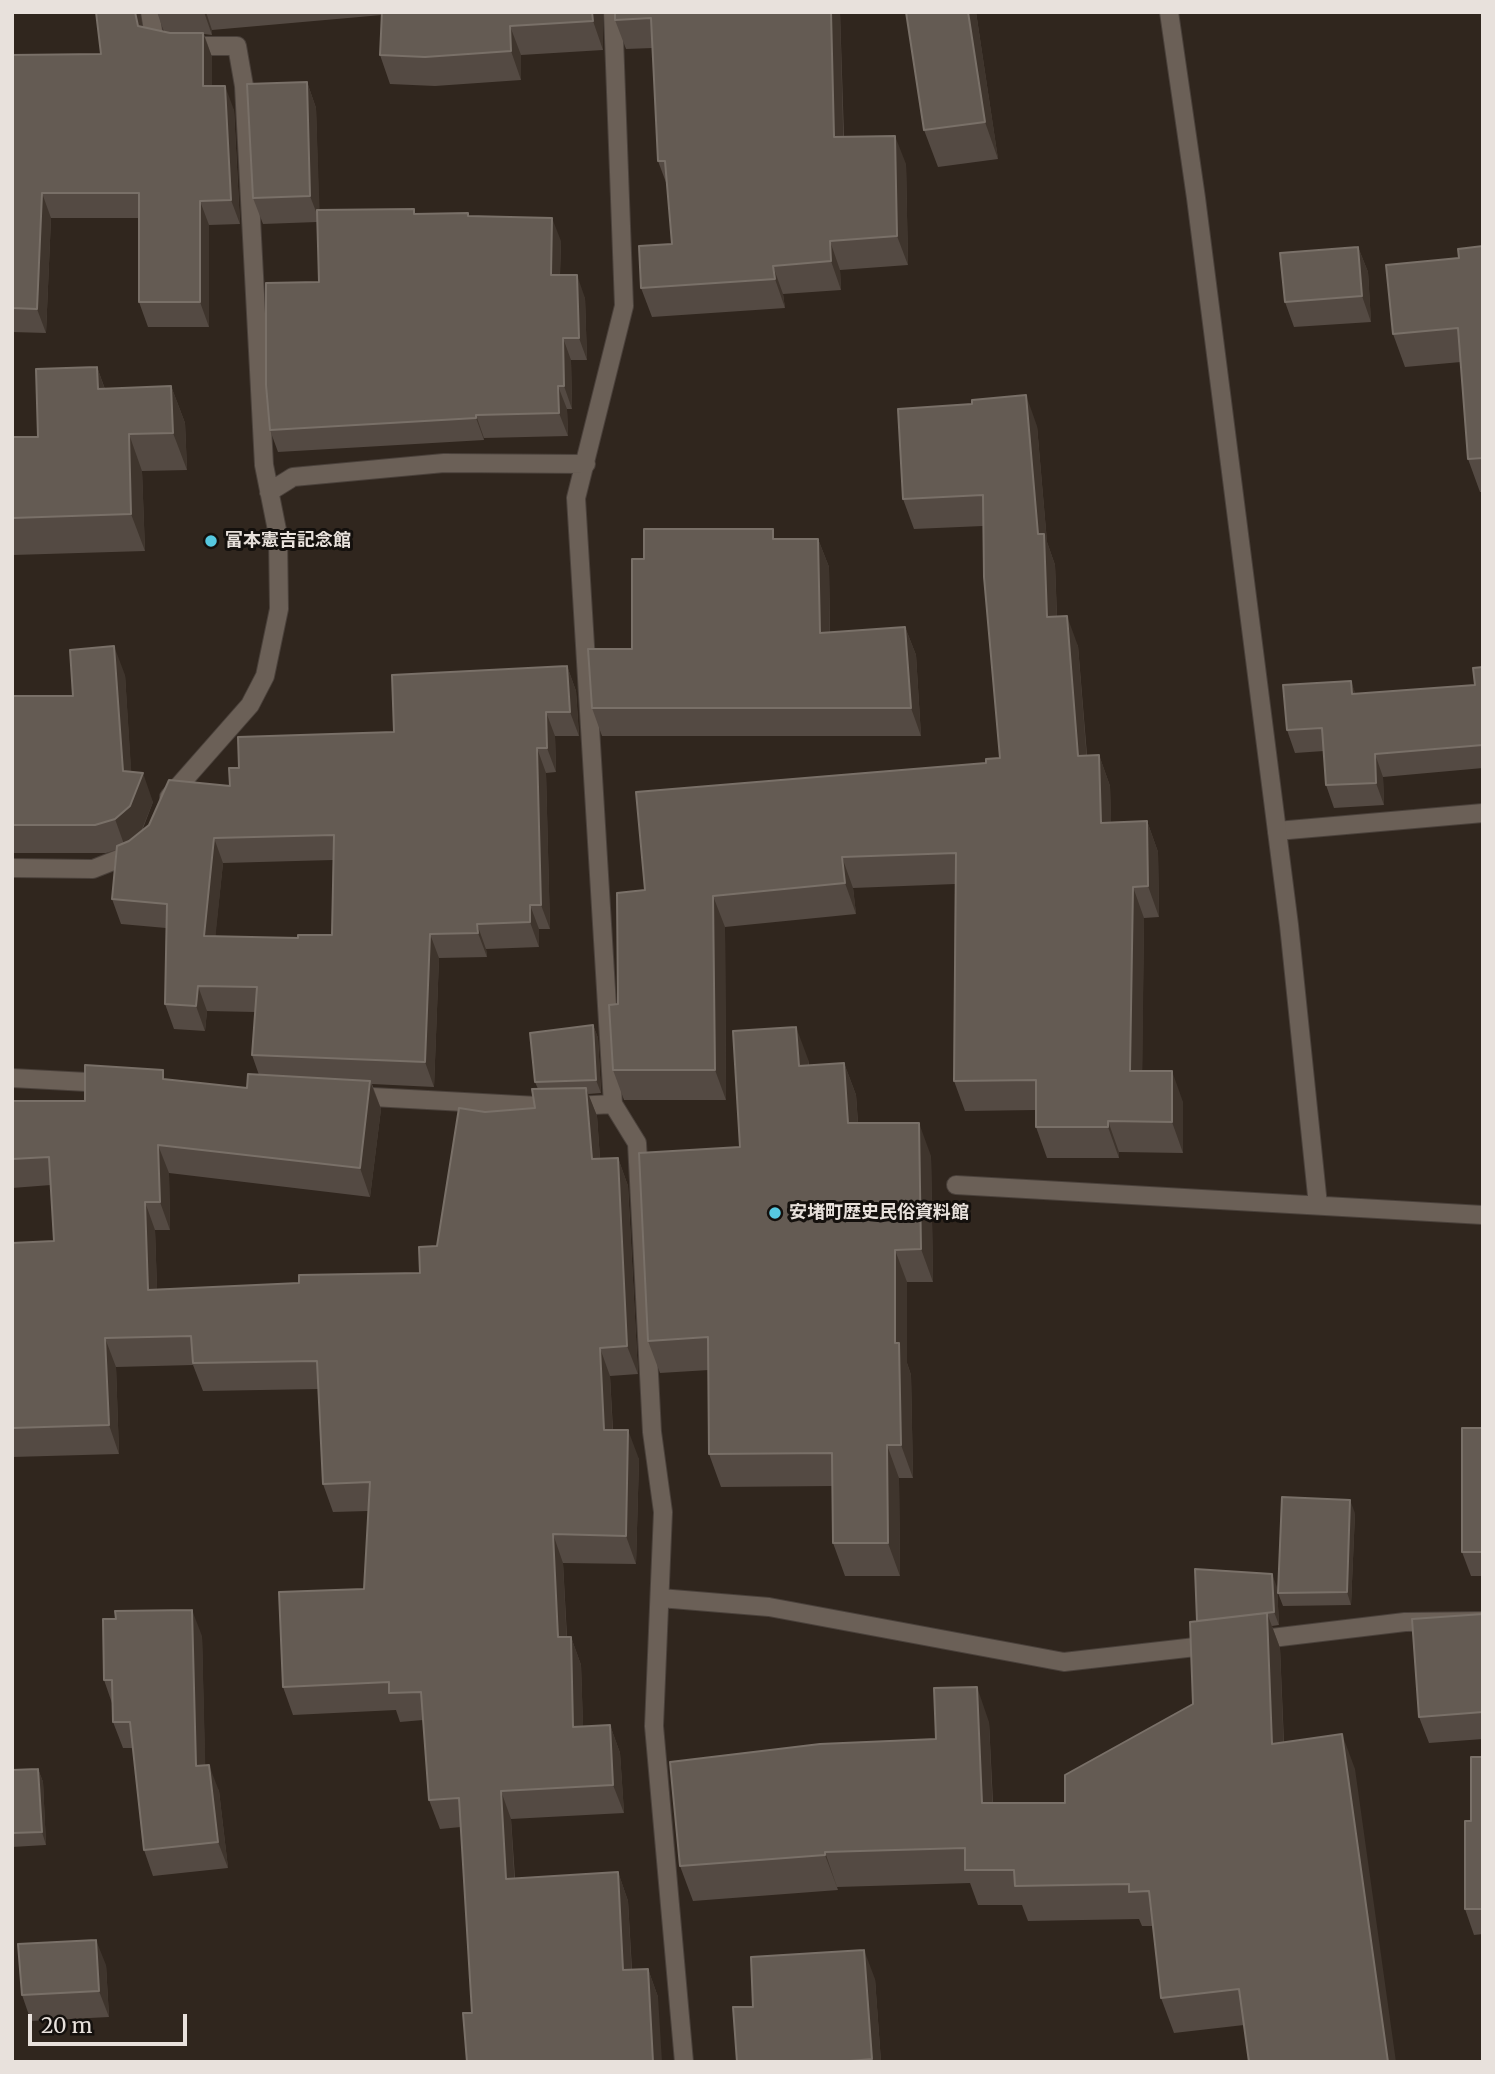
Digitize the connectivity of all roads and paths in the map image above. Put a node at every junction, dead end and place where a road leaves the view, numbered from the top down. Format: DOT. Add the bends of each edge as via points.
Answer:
graph roads {
  1 [pos="150,12"];
  2 [pos="613,12"];
  3 [pos="1169,12"];
  4 [pos="586,464"];
  5 [pos="269,492"];
  6 [pos="1483,813"];
  7 [pos="160,815"];
  8 [pos="1277,831"];
  9 [pos="150,841"];
  10 [pos="12,868"];
  11 [pos="12,1078"];
  12 [pos="124,1084"];
  13 [pos="333,1095"];
  14 [pos="613,1104"];
  15 [pos="956,1185"];
  16 [pos="1318,1206"];
  17 [pos="1483,1215"];
  18 [pos="660,1598"];
  19 [pos="1483,1621"];
  20 [pos="684,2062"];
  1 -- 5 [label="street" via="155,43 237,46 244,86"];
  2 -- 4 [label="street" via="624,306"];
  3 -- 8 [label="street"];
  4 -- 5 [label="street" via="444,463 293,477"];
  4 -- 14 [label="street" via="576,498"];
  5 -- 7 [label="street" via="278,535 279,609 265,676 250,705 164,802"];
  6 -- 8 [label="street"];
  8 -- 16 [label="street"];
  9 -- 10 [label="street" via="131,857 93,869"];
  11 -- 12 [label="street"];
  13 -- 14 [label="street" via="556,1107"];
  14 -- 18 [label="street" via="637,1143 652,1432 663,1512"];
  15 -- 16 [label="street"];
  16 -- 17 [label="street"];
  18 -- 19 [label="street" via="769,1607 1064,1662 1405,1622"];
  18 -- 20 [label="street" via="654,1726"];
}
